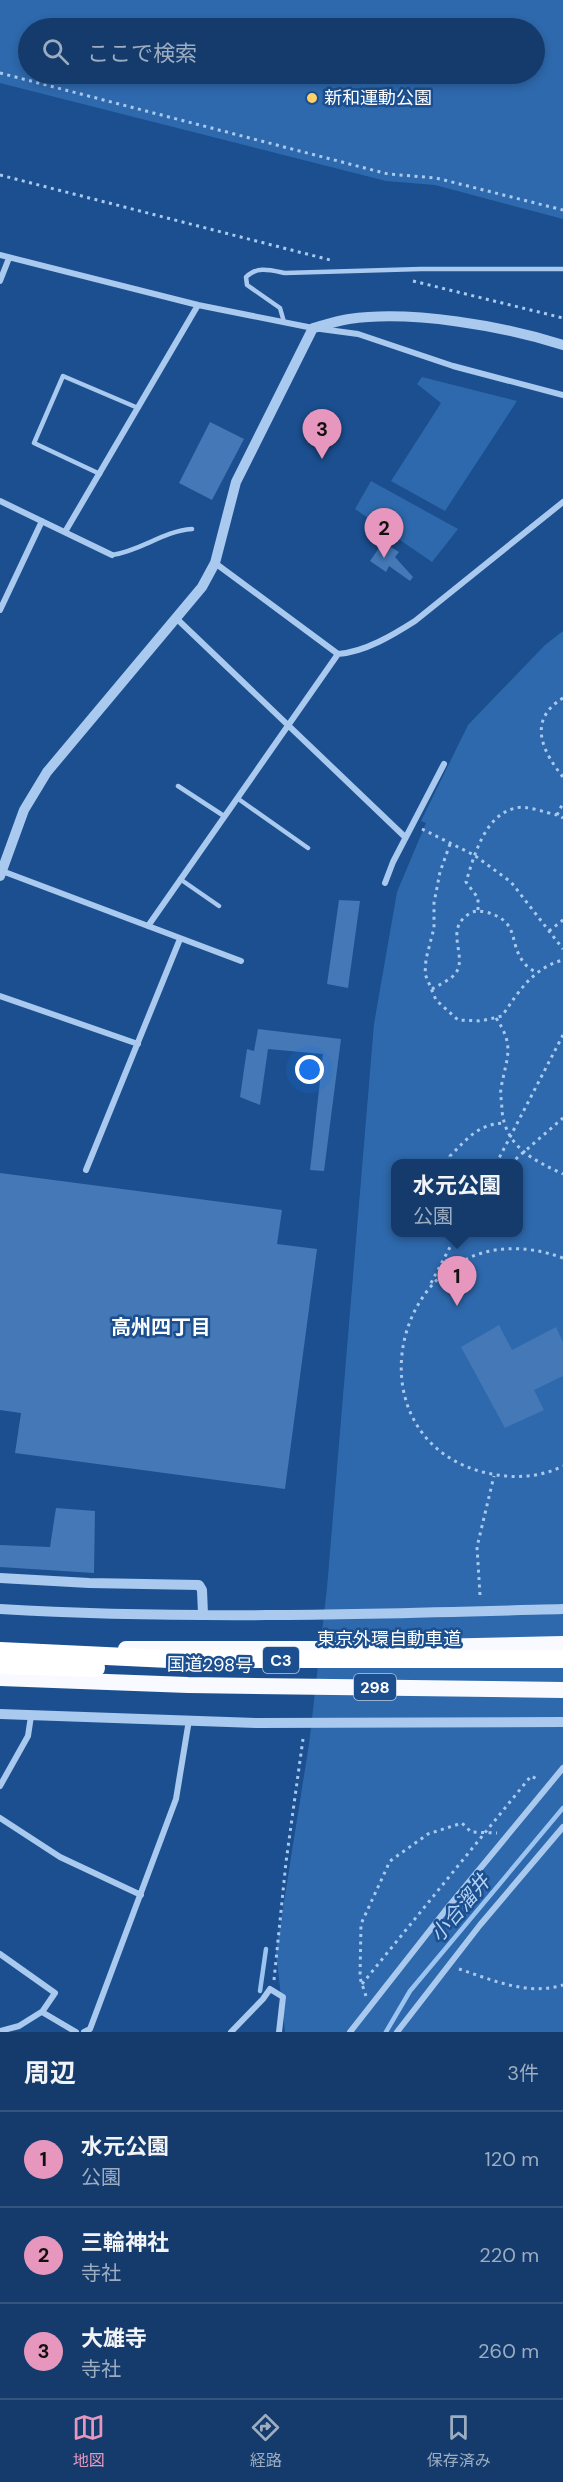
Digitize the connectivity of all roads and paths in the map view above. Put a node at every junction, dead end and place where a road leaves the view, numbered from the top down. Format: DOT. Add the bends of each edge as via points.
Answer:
graph roads {
  1 [pos="0,73"];
  2 [pos="18,78"];
  3 [pos="42,84"];
  4 [pos="0,175"];
  5 [pos="563,210"];
  6 [pos="0,255"];
  7 [pos="9,258"];
  8 [pos="339,262"];
  9 [pos="563,269"];
  10 [pos="404,279"];
  11 [pos="0,281"];
  12 [pos="198,305"];
  13 [pos="563,318"];
  14 [pos="284,322"];
  15 [pos="313,328"];
  16 [pos="563,345"];
  17 [pos="563,395"];
  18 [pos="138,408"];
  19 [pos="100,474"];
  20 [pos="0,501"];
  21 [pos="563,502"];
  22 [pos="42,521"];
  23 [pos="192,529"];
  24 [pos="65,531"];
  25 [pos="112,555"];
  26 [pos="215,563"];
  27 [pos="0,610"];
  28 [pos="176,618"];
  29 [pos="338,654"];
  30 [pos="563,698"];
  31 [pos="288,725"];
  32 [pos="444,764"];
  33 [pos="563,777"];
  34 [pos="178,786"];
  35 [pos="237,798"];
  36 [pos="563,803"];
  37 [pos="557,815"];
  38 [pos="224,816"];
  39 [pos="563,818"];
  40 [pos="413,824"];
  41 [pos="405,837"];
  42 [pos="450,844"];
  43 [pos="308,848"];
  44 [pos="474,855"];
  45 [pos="0,874"];
  46 [pos="180,879"];
  47 [pos="386,884"];
  48 [pos="219,906"];
  49 [pos="478,910"];
  50 [pos="563,920"];
  51 [pos="148,927"];
  52 [pos="549,931"];
  53 [pos="180,939"];
  54 [pos="563,949"];
  55 [pos="563,960"];
  56 [pos="241,961"];
  57 [pos="536,973"];
  58 [pos="432,990"];
  59 [pos="0,996"];
  60 [pos="496,1018"];
  61 [pos="563,1035"];
  62 [pos="138,1044"];
  63 [pos="563,1118"];
  64 [pos="504,1124"];
  65 [pos="510,1138"];
  66 [pos="523,1152"];
  67 [pos="450,1159"];
  68 [pos="499,1159"];
  69 [pos="515,1159"];
  70 [pos="86,1170"];
  71 [pos="563,1174"];
  72 [pos="455,1237"];
  73 [pos="563,1258"];
  74 [pos="429,1287"];
  75 [pos="563,1466"];
  76 [pos="494,1476"];
  77 [pos="0,1578"];
  78 [pos="480,1595"];
  79 [pos="0,1609"];
  80 [pos="563,1609"];
  81 [pos="203,1614"];
  82 [pos="563,1644"];
  83 [pos="0,1646"];
  84 [pos="0,1651"];
  85 [pos="563,1659"];
  86 [pos="0,1665"];
  87 [pos="563,1671"];
  88 [pos="0,1678"];
  89 [pos="563,1690"];
  90 [pos="0,1714"];
  91 [pos="31,1716"];
  92 [pos="189,1720"];
  93 [pos="563,1722"];
  94 [pos="303,1739"];
  95 [pos="563,1768"];
  96 [pos="549,1785"];
  97 [pos="0,1786"];
  98 [pos="0,1818"];
  99 [pos="563,1827"];
  100 [pos="510,1833"];
  101 [pos="141,1894"];
  102 [pos="0,1954"];
  103 [pos="448,1965"];
  104 [pos="362,1984"];
  105 [pos="563,1985"];
  106 [pos="273,1991"];
  107 [pos="369,2006"];
  108 [pos="44,2011"];
  109 [pos="0,2031"];
  110 [pos="76,2032"];
  111 [pos="84,2032"];
  112 [pos="231,2032"];
  113 [pos="279,2032"];
  114 [pos="350,2032"];
  115 [pos="397,2032"];
  1 -- 2 [label="path"];
  3 -- 5 [label="path" via="388,174 436,178"];
  4 -- 8 [label="path"];
  6 -- 7 [label="street"];
  7 -- 11 [label="street"];
  7 -- 12 [label="street"];
  9 -- 14 [label="lane" via="253,271 246,277 247,285 280,308"];
  10 -- 13 [label="path"];
  12 -- 14 [label="street"];
  12 -- 18 [label="street"];
  14 -- 15 [label="street"];
  15 -- 16 [label="street" via="349,319 432,320 502,330"];
  15 -- 17 [label="street" via="358,334"];
  15 -- 26 [label="street" via="236,482"];
  18 -- 19 [label="street"];
  18 -- 19 [label="lane" via="63,376 34,443"];
  19 -- 24 [label="street"];
  20 -- 22 [label="street"];
  21 -- 29 [label="street" via="415,621 396,633"];
  22 -- 24 [label="street"];
  22 -- 27 [label="street"];
  23 -- 25 [label="lane" via="173,530"];
  24 -- 25 [label="street"];
  26 -- 28 [label="street" via="202,587"];
  26 -- 29 [label="street"];
  28 -- 31 [label="street"];
  28 -- 45 [label="street" via="47,772 24,810"];
  29 -- 31 [label="street"];
  30 -- 33 [label="path" via="544,718 540,736 549,759"];
  31 -- 35 [label="street"];
  31 -- 41 [label="street"];
  32 -- 40 [label="street"];
  34 -- 38 [label="lane"];
  35 -- 38 [label="street"];
  35 -- 43 [label="lane"];
  36 -- 37 [label="path"];
  37 -- 39 [label="path"];
  37 -- 44 [label="path" via="517,807 502,814 490,825"];
  38 -- 46 [label="street"];
  40 -- 41 [label="street"];
  40 -- 42 [label="path"];
  41 -- 47 [label="street"];
  42 -- 44 [label="path"];
  42 -- 58 [label="path" via="440,872 426,959 425,974"];
  44 -- 49 [label="path" via="466,882 478,898"];
  44 -- 52 [label="path" via="511,882"];
  45 -- 51 [label="street"];
  46 -- 48 [label="lane"];
  46 -- 51 [label="street"];
  49 -- 57 [label="path" via="500,916 511,927 524,963"];
  49 -- 58 [label="path" via="459,925 455,946 460,960 454,975"];
  50 -- 52 [label="path"];
  51 -- 53 [label="street"];
  52 -- 54 [label="path"];
  53 -- 56 [label="street"];
  53 -- 62 [label="street"];
  55 -- 57 [label="path"];
  57 -- 60 [label="path" via="524,982 502,1016"];
  58 -- 60 [label="path" via="436,1000 458,1020"];
  59 -- 62 [label="street"];
  60 -- 64 [label="path" via="508,1035 508,1060 500,1091"];
  61 -- 65 [label="path"];
  62 -- 70 [label="street"];
  63 -- 66 [label="path"];
  64 -- 65 [label="path"];
  64 -- 67 [label="path" via="489,1124 469,1136"];
  65 -- 66 [label="path"];
  65 -- 68 [label="path"];
  66 -- 69 [label="path"];
  66 -- 71 [label="path"];
  72 -- 74 [label="path"];
  73 -- 74 [label="path" via="522,1248 494,1250 460,1262"];
  74 -- 76 [label="path" via="412,1313 402,1342 401,1376 408,1404 430,1441 469,1468"];
  75 -- 76 [label="path" via="532,1476"];
  76 -- 78 [label="path" via="477,1547"];
  77 -- 81 [label="street" via="199,1585"];
  79 -- 81 [label="street"];
  80 -- 81 [label="street"];
  82 -- 83 [label="highway, 国道298号 / 298" via="193,1649"];
  84 -- 85 [label="highway, 東京外環自動車道 / C3" via="169,1659"];
  86 -- 87 [label="highway, 東京外環自動車道 / C3"];
  88 -- 89 [label="highway, 国道298号 / 298"];
  90 -- 91 [label="street"];
  91 -- 92 [label="street"];
  91 -- 97 [label="street" via="28,1736"];
  92 -- 93 [label="street"];
  92 -- 101 [label="street" via="176,1799"];
  94 -- 106 [label="path"];
  95 -- 96 [label="street"];
  96 -- 100 [label="street"];
  96 -- 104 [label="path" via="531,1776"];
  98 -- 101 [label="street" via="60,1857"];
  99 -- 103 [label="street"];
  100 -- 104 [label="path" via="471,1832 462,1823 428,1834 390,1861 361,1924"];
  100 -- 107 [label="street"];
  101 -- 111 [label="street" via="90,2029"];
  102 -- 108 [label="street" via="55,1993"];
  103 -- 105 [label="path" via="512,1987 546,1990"];
  103 -- 115 [label="street"];
  104 -- 107 [label="path"];
  106 -- 112 [label="street" via="270,1989"];
  106 -- 113 [label="street" via="283,1997"];
  107 -- 114 [label="street"];
  108 -- 109 [label="street" via="19,2026"];
  108 -- 110 [label="street"];
}
